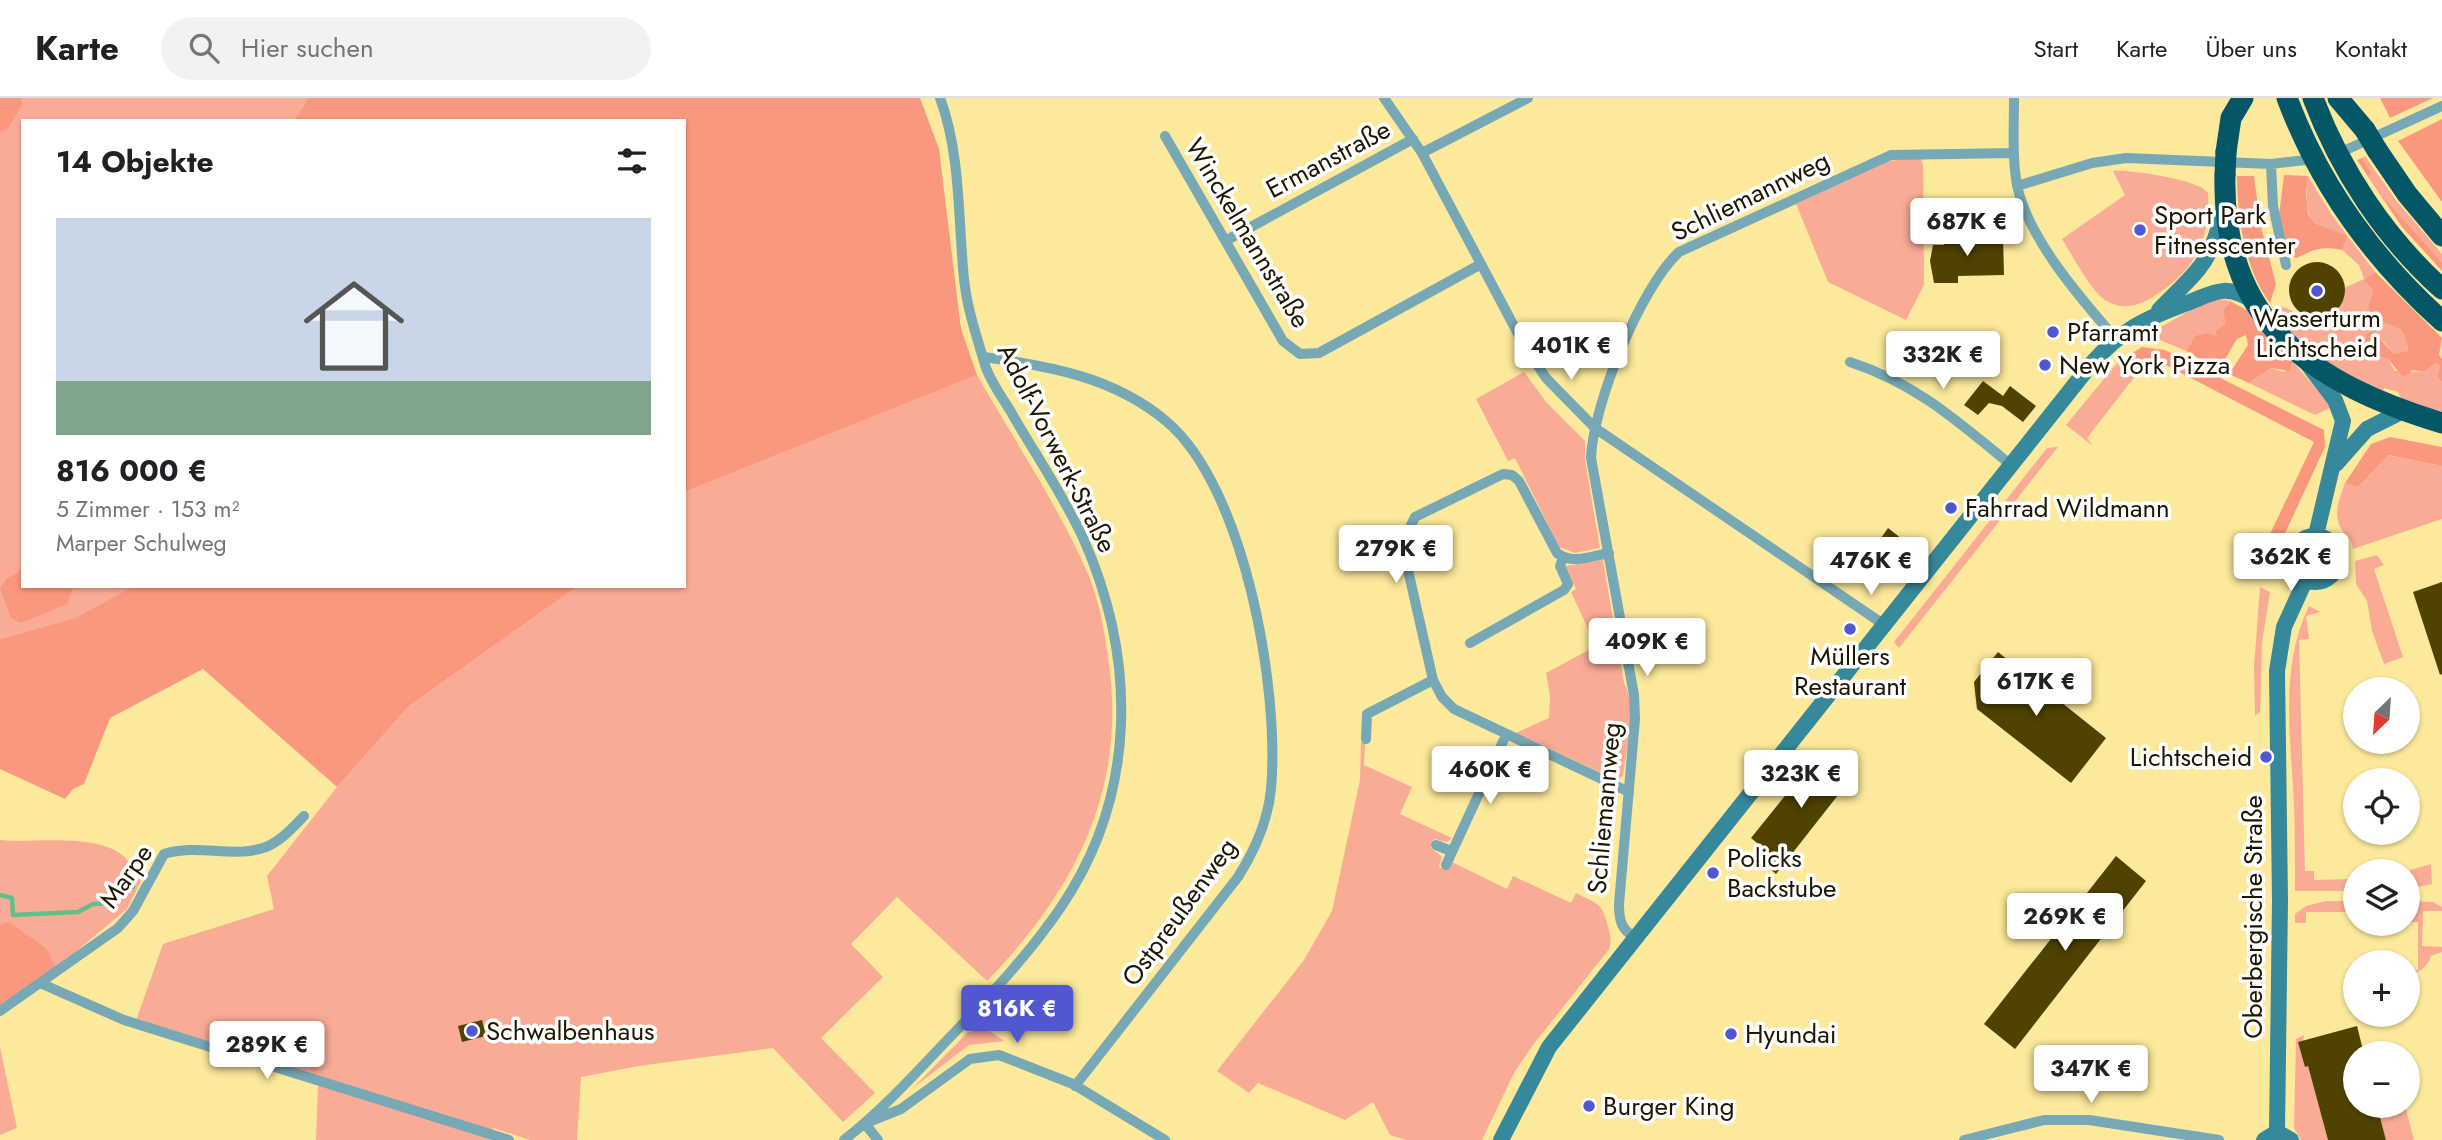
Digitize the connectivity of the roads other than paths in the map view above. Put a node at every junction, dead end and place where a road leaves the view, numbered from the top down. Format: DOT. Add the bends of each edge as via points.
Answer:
graph roads {
  1 [pos="940,98"];
  2 [pos="1384,98"];
  3 [pos="1528,98"];
  4 [pos="2014,98"];
  5 [pos="2243,98"];
  6 [pos="2287,98"];
  7 [pos="2313,98"];
  8 [pos="2338,98"];
  9 [pos="2354,98"];
  10 [pos="2442,106"];
  11 [pos="2230,108"];
  12 [pos="2365,130"];
  13 [pos="1164,136"];
  14 [pos="1413,139"];
  15 [pos="1422,153"];
  16 [pos="2014,153"];
  17 [pos="2271,164"];
  18 [pos="2017,186"];
  19 [pos="2224,207"];
  20 [pos="2442,236"];
  21 [pos="1227,240"];
  22 [pos="1482,264"];
  23 [pos="2286,265"];
  24 [pos="2442,289"];
  25 [pos="2158,312"];
  26 [pos="2261,312"];
  27 [pos="2442,321"];
  28 [pos="2116,340"];
  29 [pos="984,356"];
  30 [pos="2302,357"];
  31 [pos="1850,362"];
  32 [pos="2401,412"];
  33 [pos="2442,424"];
  34 [pos="1595,428"];
  35 [pos="2011,465"];
  36 [pos="2334,467"];
  37 [pos="2316,535"];
  38 [pos="1609,553"];
  39 [pos="1563,558"];
  40 [pos="2305,580"];
  41 [pos="1886,626"];
  42 [pos="1470,643"];
  43 [pos="1433,680"];
  44 [pos="1506,735"];
  45 [pos="1366,739"];
  46 [pos="1629,792"];
  47 [pos="304,816"];
  48 [pos="1436,845"];
  49 [pos="1451,851"];
  50 [pos="1446,865"];
  51 [pos="1634,937"];
  52 [pos="40,982"];
  53 [pos="0,1011"];
  54 [pos="1075,1086"];
  55 [pos="865,1124"];
  56 [pos="2277,1137"];
  57 [pos="509,1140"];
  58 [pos="844,1140"];
  59 [pos="878,1140"];
  60 [pos="1166,1140"];
  61 [pos="1501,1140"];
  62 [pos="1964,1140"];
  63 [pos="2219,1140"];
  1 -- 29 [label="street, Adolf-Vorwerk-Straße" via="954,160 964,284"];
  2 -- 14 [label="street"];
  3 -- 15 [label="street"];
  4 -- 16 [label="street"];
  5 -- 11 [label="highway"];
  6 -- 27 [label="highway, bridge" via="2319,170 2344,212 2390,271"];
  7 -- 24 [label="highway, bridge" via="2362,195"];
  8 -- 12 [label="highway"];
  9 -- 12 [label="highway"];
  10 -- 17 [label="street" via="2328,157"];
  11 -- 19 [label="highway, bridge"];
  12 -- 20 [label="highway, bridge" via="2407,194"];
  13 -- 21 [label="street, Winckelmannstraße"];
  14 -- 15 [label="street"];
  14 -- 21 [label="street, Ermanstraße"];
  15 -- 22 [label="street"];
  16 -- 18 [label="street"];
  16 -- 34 [label="street, Schliemannweg" via="1891,155 1679,252 1666,264 1634,317"];
  17 -- 18 [label="street" via="2126,158 2092,163"];
  17 -- 23 [label="street" via="2275,216"];
  18 -- 28 [label="street" via="2038,235"];
  19 -- 25 [label="main road" via="2217,237 2201,270"];
  19 -- 26 [label="highway" via="2238,263"];
  21 -- 22 [label="street, Winckelmannstraße" via="1283,341 1300,354 1310,355"];
  22 -- 34 [label="street" via="1546,378"];
  25 -- 26 [label="main road" via="2218,290 2236,292"];
  25 -- 28 [label="main road"];
  26 -- 30 [label="highway"];
  28 -- 35 [label="main road" via="2092,363"];
  29 -- 54 [label="street, Ostpreußenweg" via="1050,366 1116,389 1167,421 1193,448 1234,536 1266,667 1271,789 1254,851"];
  29 -- 55 [label="street, Adolf-Vorwerk-Straße" via="986,368 1083,539 1106,599 1121,673 1115,780 1085,866 1055,916 1010,973"];
  30 -- 32 [label="highway" via="2347,388"];
  30 -- 36 [label="main road" via="2341,413 2343,428"];
  31 -- 35 [label="street" via="1881,371 1914,390"];
  32 -- 33 [label="highway"];
  32 -- 36 [label="main road" via="2367,429"];
  34 -- 38 [label="street, Schliemannweg" via="1591,457"];
  34 -- 41 [label="street"];
  35 -- 41 [label="main road"];
  36 -- 37 [label="main road"];
  37 -- 40 [label="main road" via="2300,541 2292,555 2297,574"];
  37 -- 40 [label="main road" via="2335,546 2339,562 2322,583"];
  38 -- 39 [label="street"];
  38 -- 46 [label="street, Schliemannweg" via="1634,707"];
  39 -- 42 [label="street" via="1560,566 1568,584 1564,590"];
  39 -- 43 [label="street" via="1512,475 1503,474 1415,517 1406,536 1405,557"];
  40 -- 56 [label="main road, Oberbergische Straße" via="2284,627 2277,671"];
  41 -- 51 [label="main road"];
  43 -- 44 [label="street" via="1454,709"];
  43 -- 45 [label="street" via="1367,714"];
  44 -- 46 [label="street"];
  44 -- 49 [label="street"];
  46 -- 51 [label="street, Schliemannweg" via="1619,919"];
  47 -- 52 [label="street, Marpe" via="268,846 248,851 194,848 164,854 133,911 118,928"];
  48 -- 49 [label="street"];
  49 -- 50 [label="street"];
  51 -- 61 [label="main road" via="1549,1047"];
  52 -- 53 [label="street, Marpe"];
  52 -- 57 [label="street" via="124,1020"];
  54 -- 55 [label="street" via="1009,1058 985,1055 970,1059 901,1109"];
  54 -- 60 [label="street"];
  55 -- 58 [label="street, Adolf-Vorwerk-Straße"];
  55 -- 59 [label="street"];
  62 -- 63 [label="street" via="2044,1120 2089,1120"];
}
